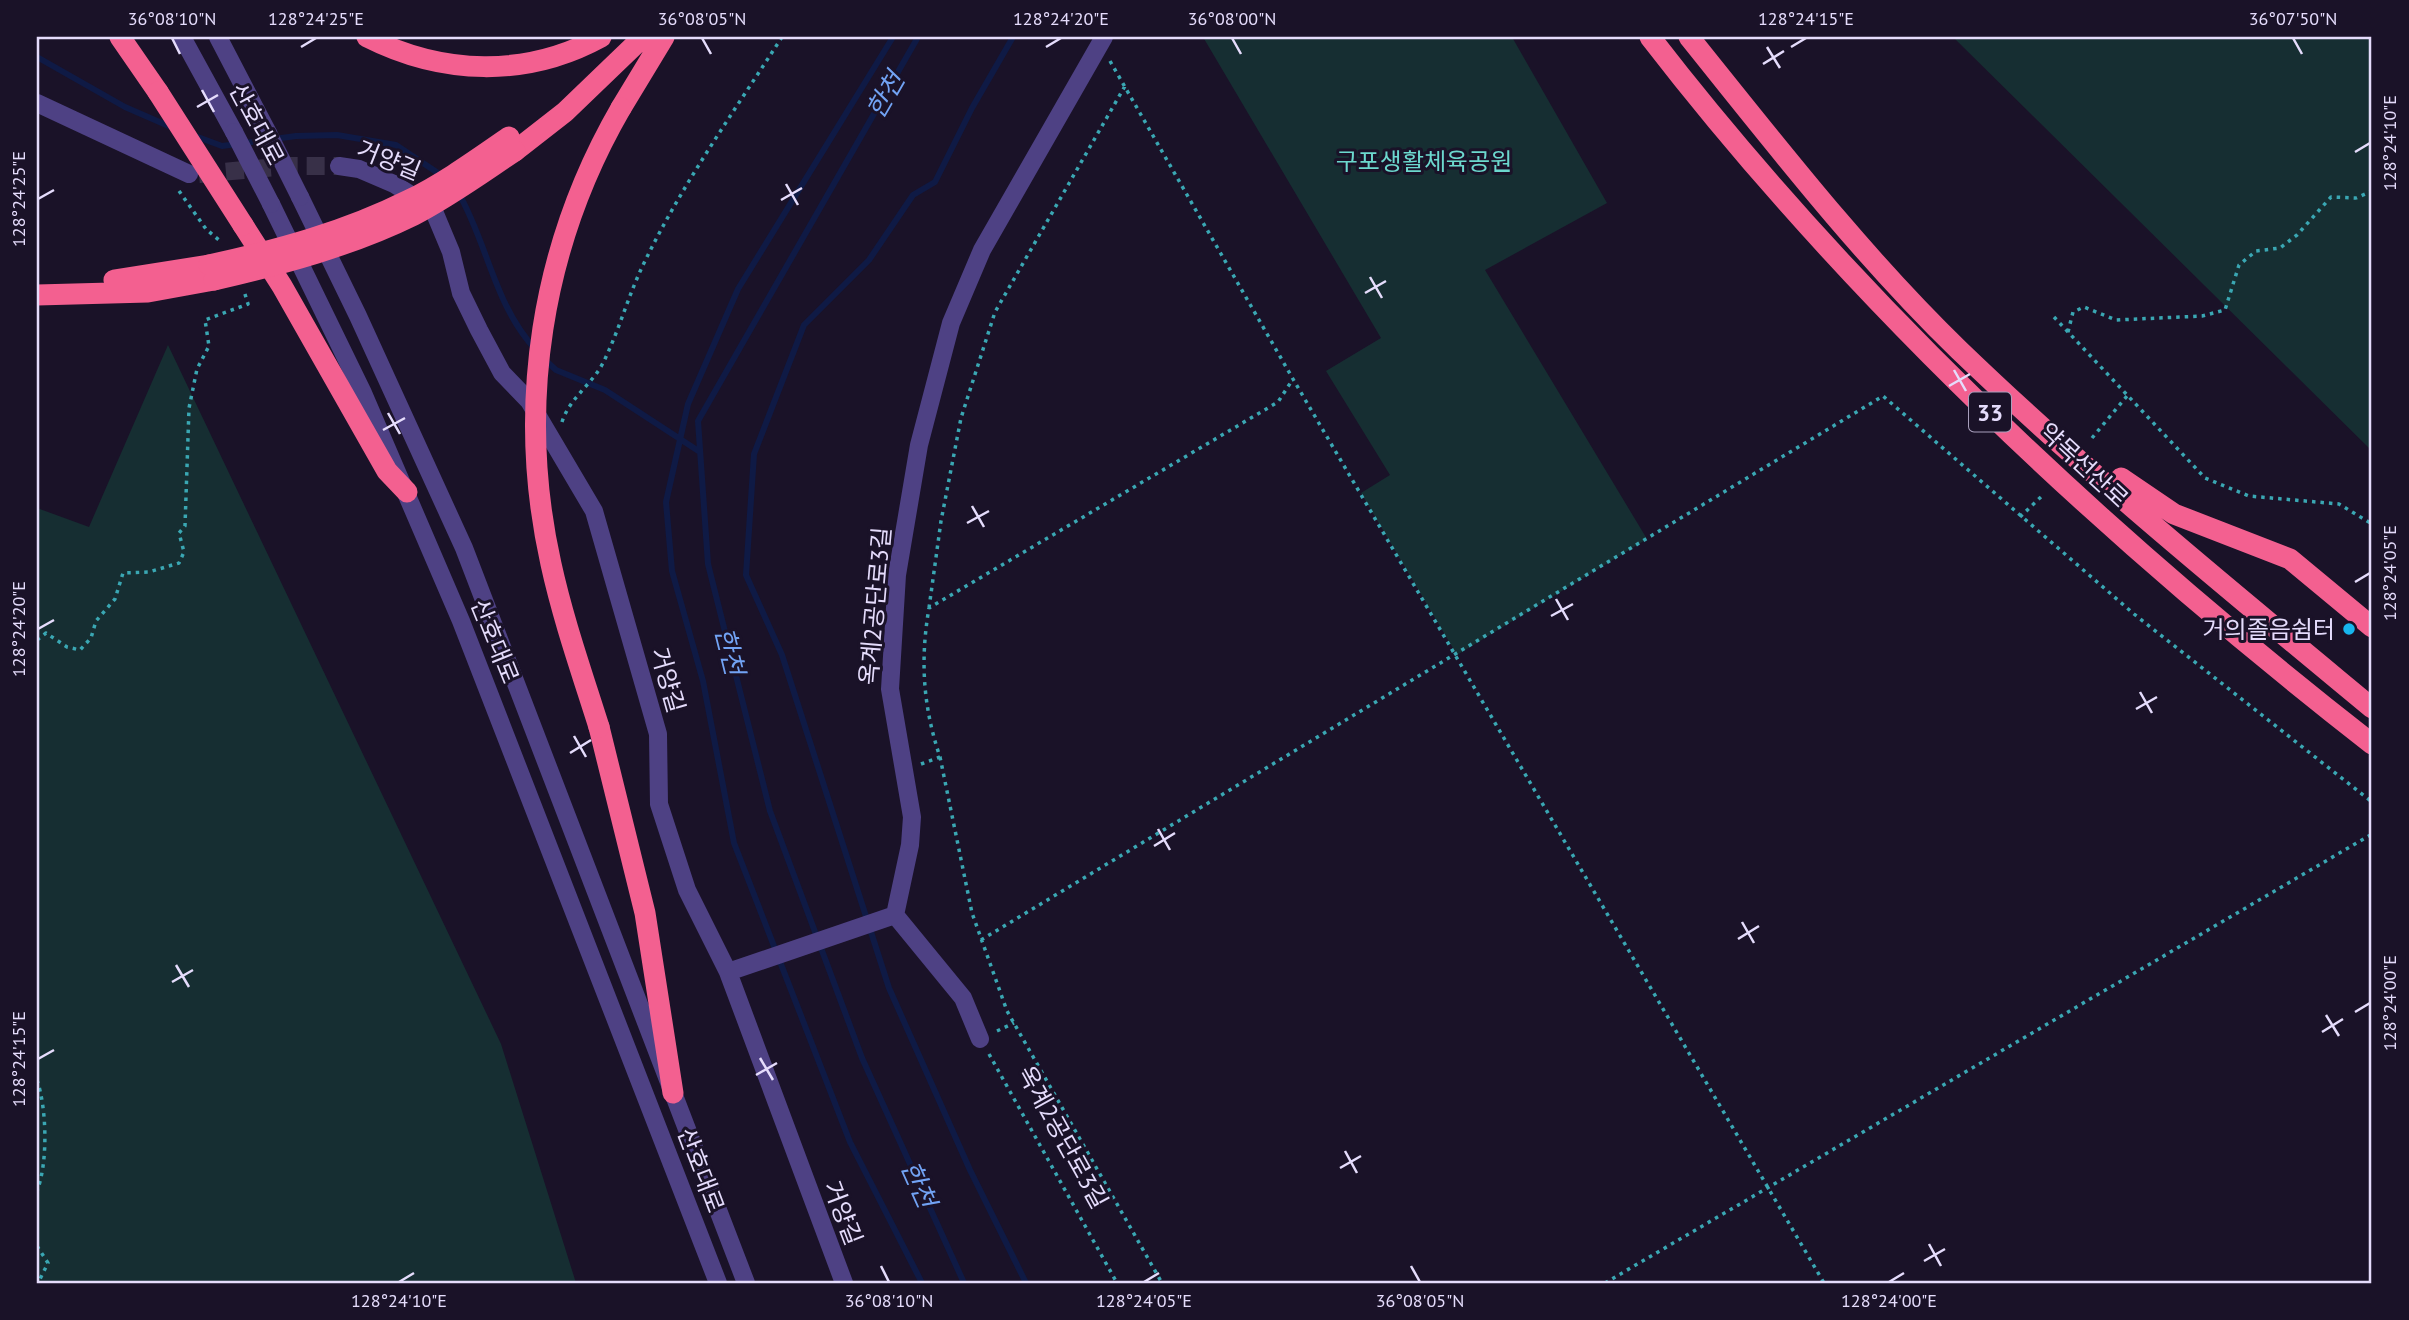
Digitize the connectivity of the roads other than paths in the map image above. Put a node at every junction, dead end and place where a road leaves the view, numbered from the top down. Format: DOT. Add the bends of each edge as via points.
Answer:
graph roads {
  1 [pos="120,37"];
  2 [pos="182,37"];
  3 [pos="218,37"];
  4 [pos="367,37"];
  5 [pos="601,37"];
  6 [pos="624,37"];
  7 [pos="643,37"];
  8 [pos="664,37"];
  9 [pos="1650,37"];
  10 [pos="1689,37"];
  11 [pos="1103,40"];
  12 [pos="37,103"];
  13 [pos="512,144"];
  14 [pos="339,166"];
  15 [pos="189,174"];
  16 [pos="212,272"];
  17 [pos="1894,279"];
  18 [pos="37,281"];
  19 [pos="37,295"];
  20 [pos="407,492"];
  21 [pos="2372,627"];
  22 [pos="2372,708"];
  23 [pos="2372,744"];
  24 [pos="889,918"];
  25 [pos="728,972"];
  26 [pos="980,1040"];
  27 [pos="673,1093"];
  28 [pos="815,1212"];
  29 [pos="718,1283"];
  30 [pos="746,1283"];
  31 [pos="837,1283"];
  32 [pos="844,1283"];
  1 -- 20 [label="highway, bridge" via="282,286 387,471"];
  2 -- 20 [label="street, 산호대로, bridge" via="271,204"];
  3 -- 27 [label="street, 산호대로, bridge" via="369,340 464,548"];
  4 -- 5 [label="highway" via="433,62 485,68 552,58"];
  6 -- 13 [label="highway"];
  7 -- 13 [label="highway" via="565,112"];
  8 -- 27 [label="highway, bridge" via="587,171 565,228 543,315 537,445 550,562 599,727 645,913"];
  9 -- 23 [label="highway, 약목선산로 / 33" via="1795,211 1938,364 2080,498 2259,655"];
  10 -- 17 [label="highway, 약목선산로 / 33" via="1818,197"];
  11 -- 24 [label="street, 옥계2공단로3길" via="982,250 951,323 919,445 897,575 890,689 912,817 911,835"];
  12 -- 15 [label="street"];
  13 -- 16 [label="highway, bridge" via="415,215 290,263"];
  14 -- 25 [label="street, 거양길" via="394,184 433,209 461,293 479,330 502,373 529,401 594,511 657,734 659,804 687,890"];
  16 -- 18 [label="highway"];
  16 -- 19 [label="highway" via="148,292"];
  17 -- 21 [label="highway" via="2137,492 2202,526 2290,559"];
  17 -- 22 [label="highway, 약목선산로 / 33" via="1958,349 2159,529"];
  20 -- 29 [label="street, 산호대로"];
  24 -- 25 [label="street"];
  24 -- 26 [label="street" via="963,998"];
  25 -- 28 [label="street, 거양길"];
  27 -- 30 [label="street, 산호대로"];
  28 -- 31 [label="street"];
  28 -- 32 [label="street, 거양길"];
}
